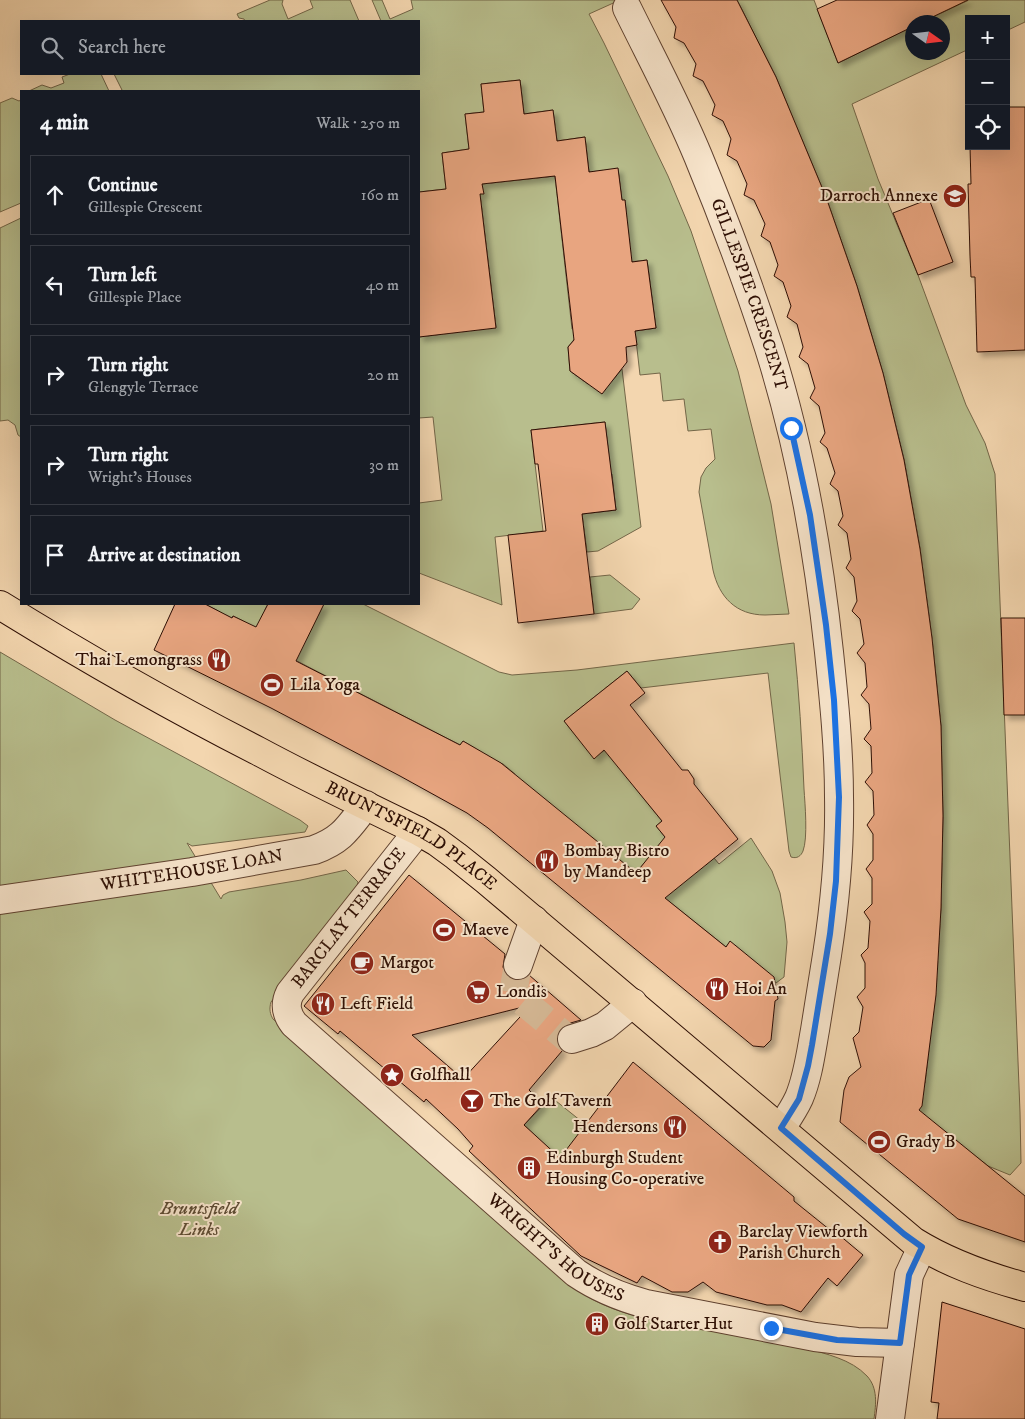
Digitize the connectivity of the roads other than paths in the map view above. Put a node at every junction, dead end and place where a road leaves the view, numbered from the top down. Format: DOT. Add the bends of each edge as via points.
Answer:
graph roads {
  1 [pos="627,8"];
  2 [pos="0,605"];
  3 [pos="366,805"];
  4 [pos="418,831"];
  5 [pos="0,900"];
  6 [pos="534,920"];
  7 [pos="518,965"];
  8 [pos="633,1003"];
  9 [pos="286,1007"];
  10 [pos="572,1039"];
  11 [pos="781,1128"];
  12 [pos="922,1247"];
  13 [pos="1025,1287"];
  14 [pos="900,1343"];
  15 [pos="890,1419"];
  1 -- 11 [label="street, GILLESPIE CRESCENT" via="697,154 769,349 791,428 810,515 821,587 838,762 836,881 808,1066 799,1099"];
  2 -- 3 [label="main road, BRUNTSFIELD PLACE" via="151,693"];
  3 -- 4 [label="main road, BRUNTSFIELD PLACE"];
  3 -- 5 [label="street, WHITEHOUSE LOAN" via="340,837 314,850 192,872"];
  4 -- 6 [label="main road, BRUNTSFIELD PLACE" via="456,856"];
  4 -- 9 [label="street, BARCLAY TERRACE" via="292,990"];
  6 -- 7 [label="street"];
  6 -- 8 [label="main road, BRUNTSFIELD PLACE"];
  8 -- 10 [label="street" via="605,1026"];
  8 -- 11 [label="main road, BRUNTSFIELD PLACE"];
  9 -- 14 [label="street, WRIGHT'S HOUSES" via="294,1024 576,1273 594,1285 639,1302 771,1328 837,1340"];
  11 -- 12 [label="main road, BRUNTSFIELD PLACE"];
  12 -- 13 [label="main road, BRUNTSFIELD PLACE" via="968,1269"];
  12 -- 14 [label="street" via="909,1275"];
  14 -- 15 [label="street"];
}
